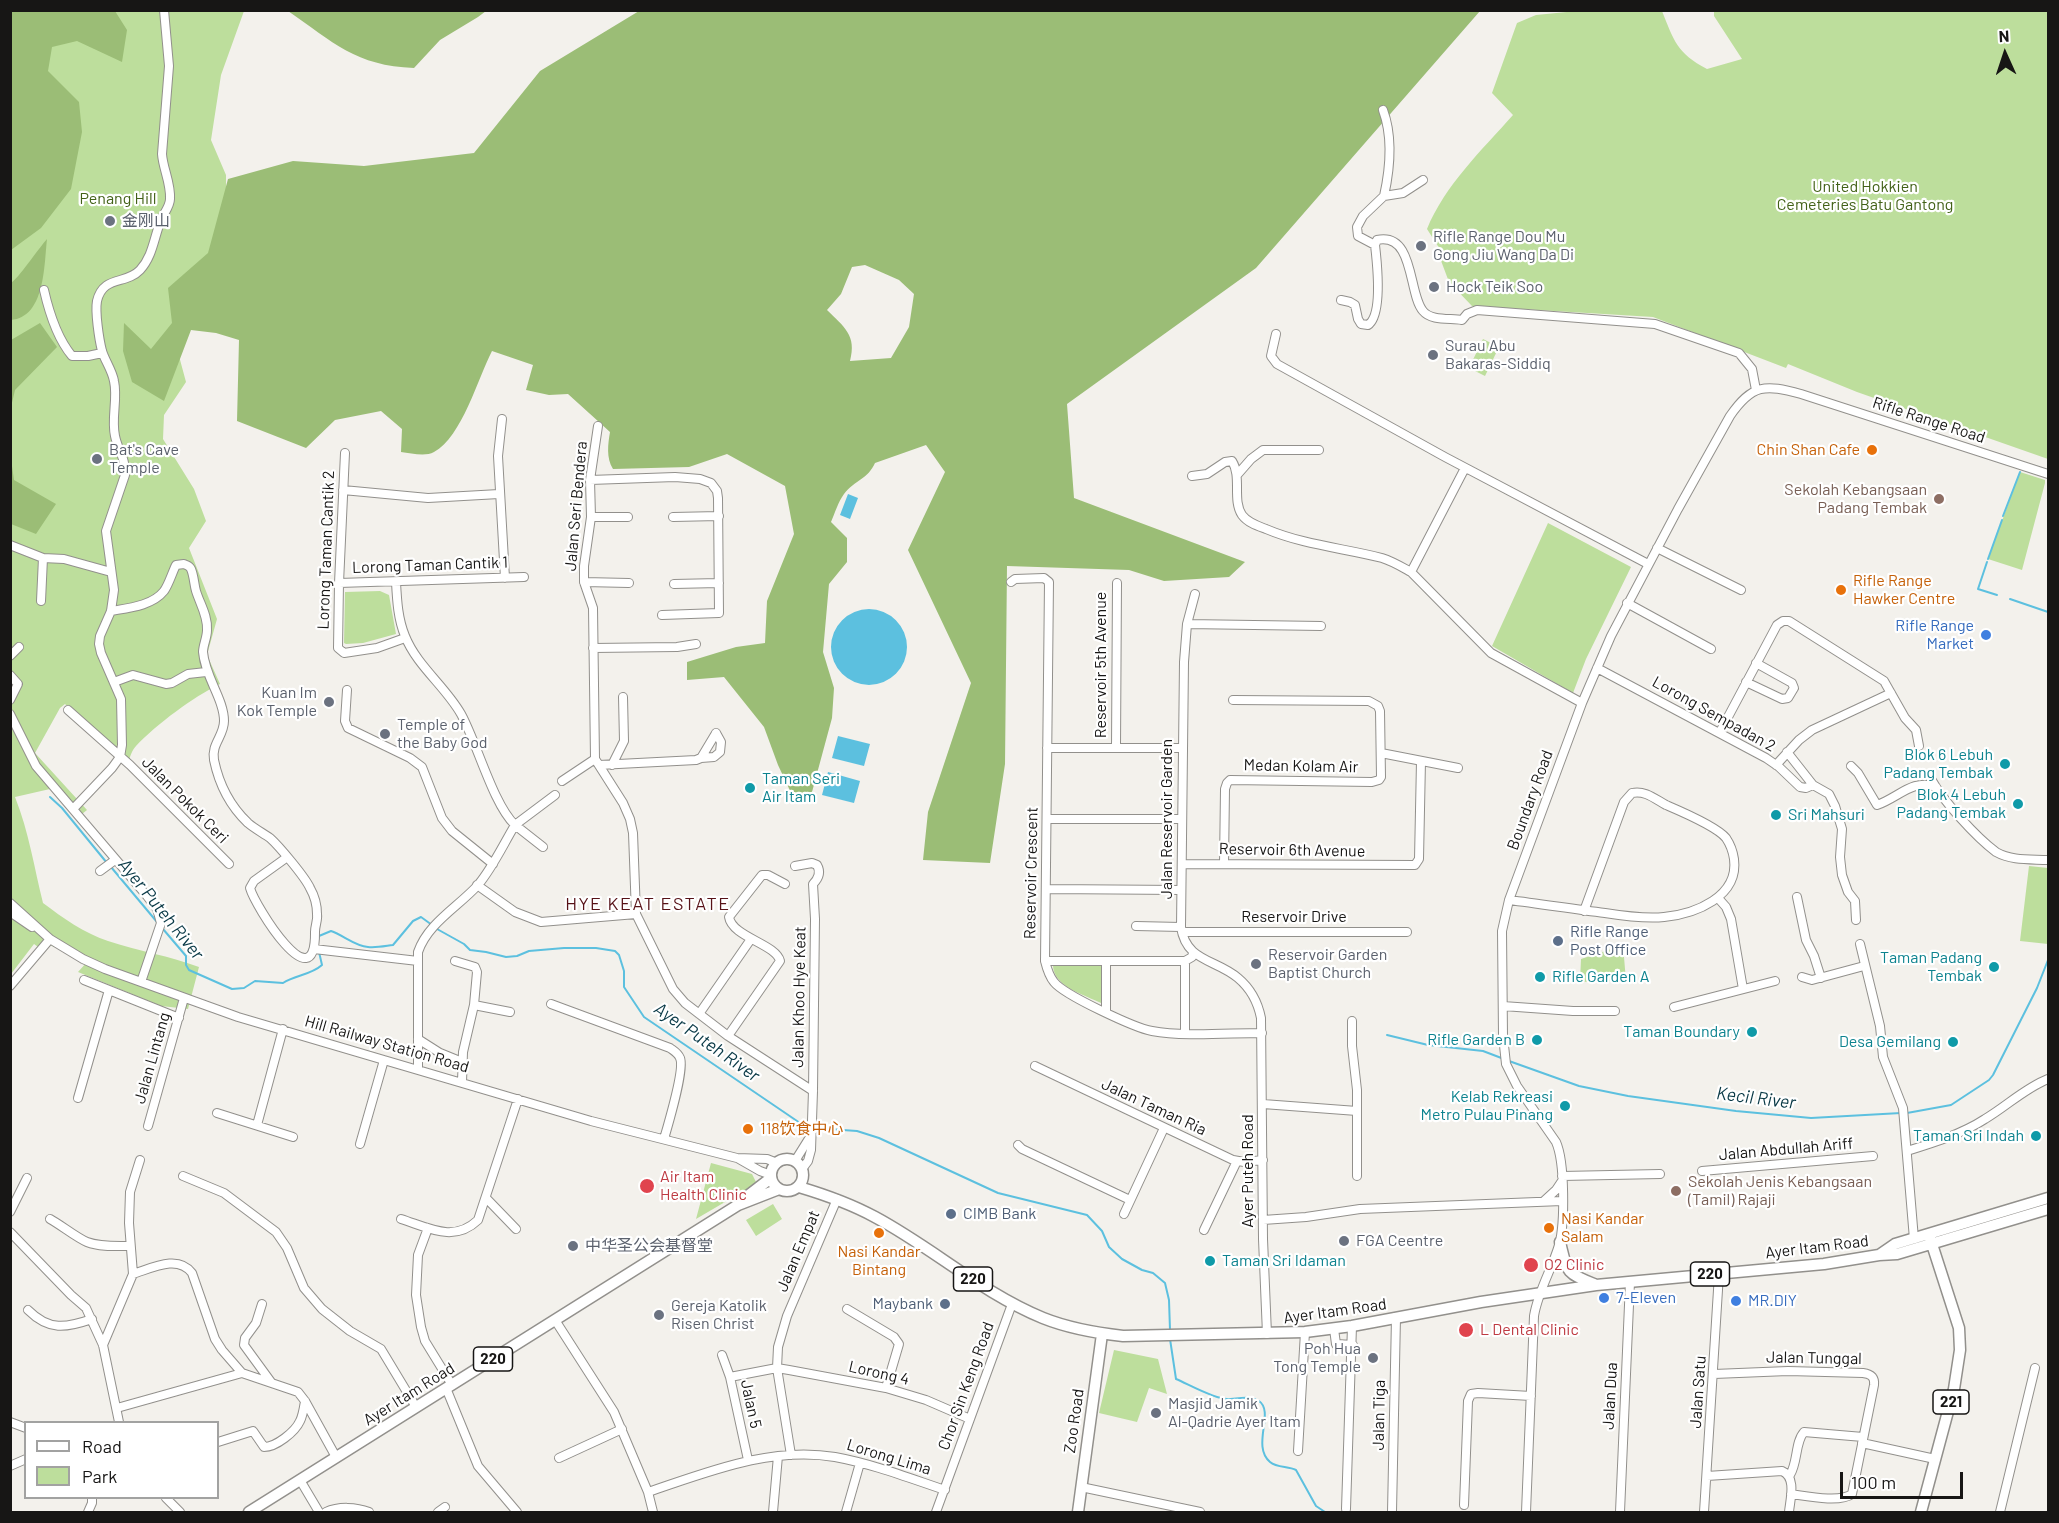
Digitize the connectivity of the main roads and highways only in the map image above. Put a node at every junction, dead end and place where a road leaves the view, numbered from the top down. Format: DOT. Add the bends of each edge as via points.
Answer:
graph roads {
  1 [pos="800,1173"];
  2 [pos="771,1176"];
  3 [pos="779,1189"];
  4 [pos="2049,1198"];
  5 [pos="738,1204"];
  6 [pos="2049,1209"];
  7 [pos="1931,1240"];
  8 [pos="1560,1242"];
  9 [pos="1879,1255"];
  10 [pos="1596,1285"];
  11 [pos="1102,1334"];
  12 [pos="249,1512"];
  13 [pos="1078,1512"];
  14 [pos="1921,1512"];
  1 -- 2 [label="main road, 220" via="785,1159 777,1163"];
  1 -- 3 [label="main road, 220" via="792,1191"];
  1 -- 11 [label="main road, Ayer Itam Road / 220" via="831,1197 898,1231 1012,1304 1054,1322"];
  2 -- 3 [label="main road"];
  2 -- 5 [label="main road, Ayer Itam Road / 220"];
  3 -- 5 [label="main road, Ayer Itam Road / 220"];
  4 -- 7 [label="main road, Ayer Itam Road"];
  5 -- 12 [label="main road, Ayer Itam Road / 220"];
  6 -- 7 [label="main road, Ayer Itam Road"];
  7 -- 9 [label="main road, Ayer Itam Road / 220" via="1897,1254"];
  7 -- 9 [label="main road, Ayer Itam Road / 220" via="1895,1244"];
  7 -- 14 [label="main road, 221" via="1959,1328 1960,1350 1954,1389"];
  8 -- 10 [label="main road" via="1571,1274"];
  9 -- 10 [label="main road, Ayer Itam Road / 220" via="1824,1264"];
  10 -- 11 [label="main road, Ayer Itam Road / 220" via="1305,1332"];
  11 -- 13 [label="main road, Zoo Road"];
}
